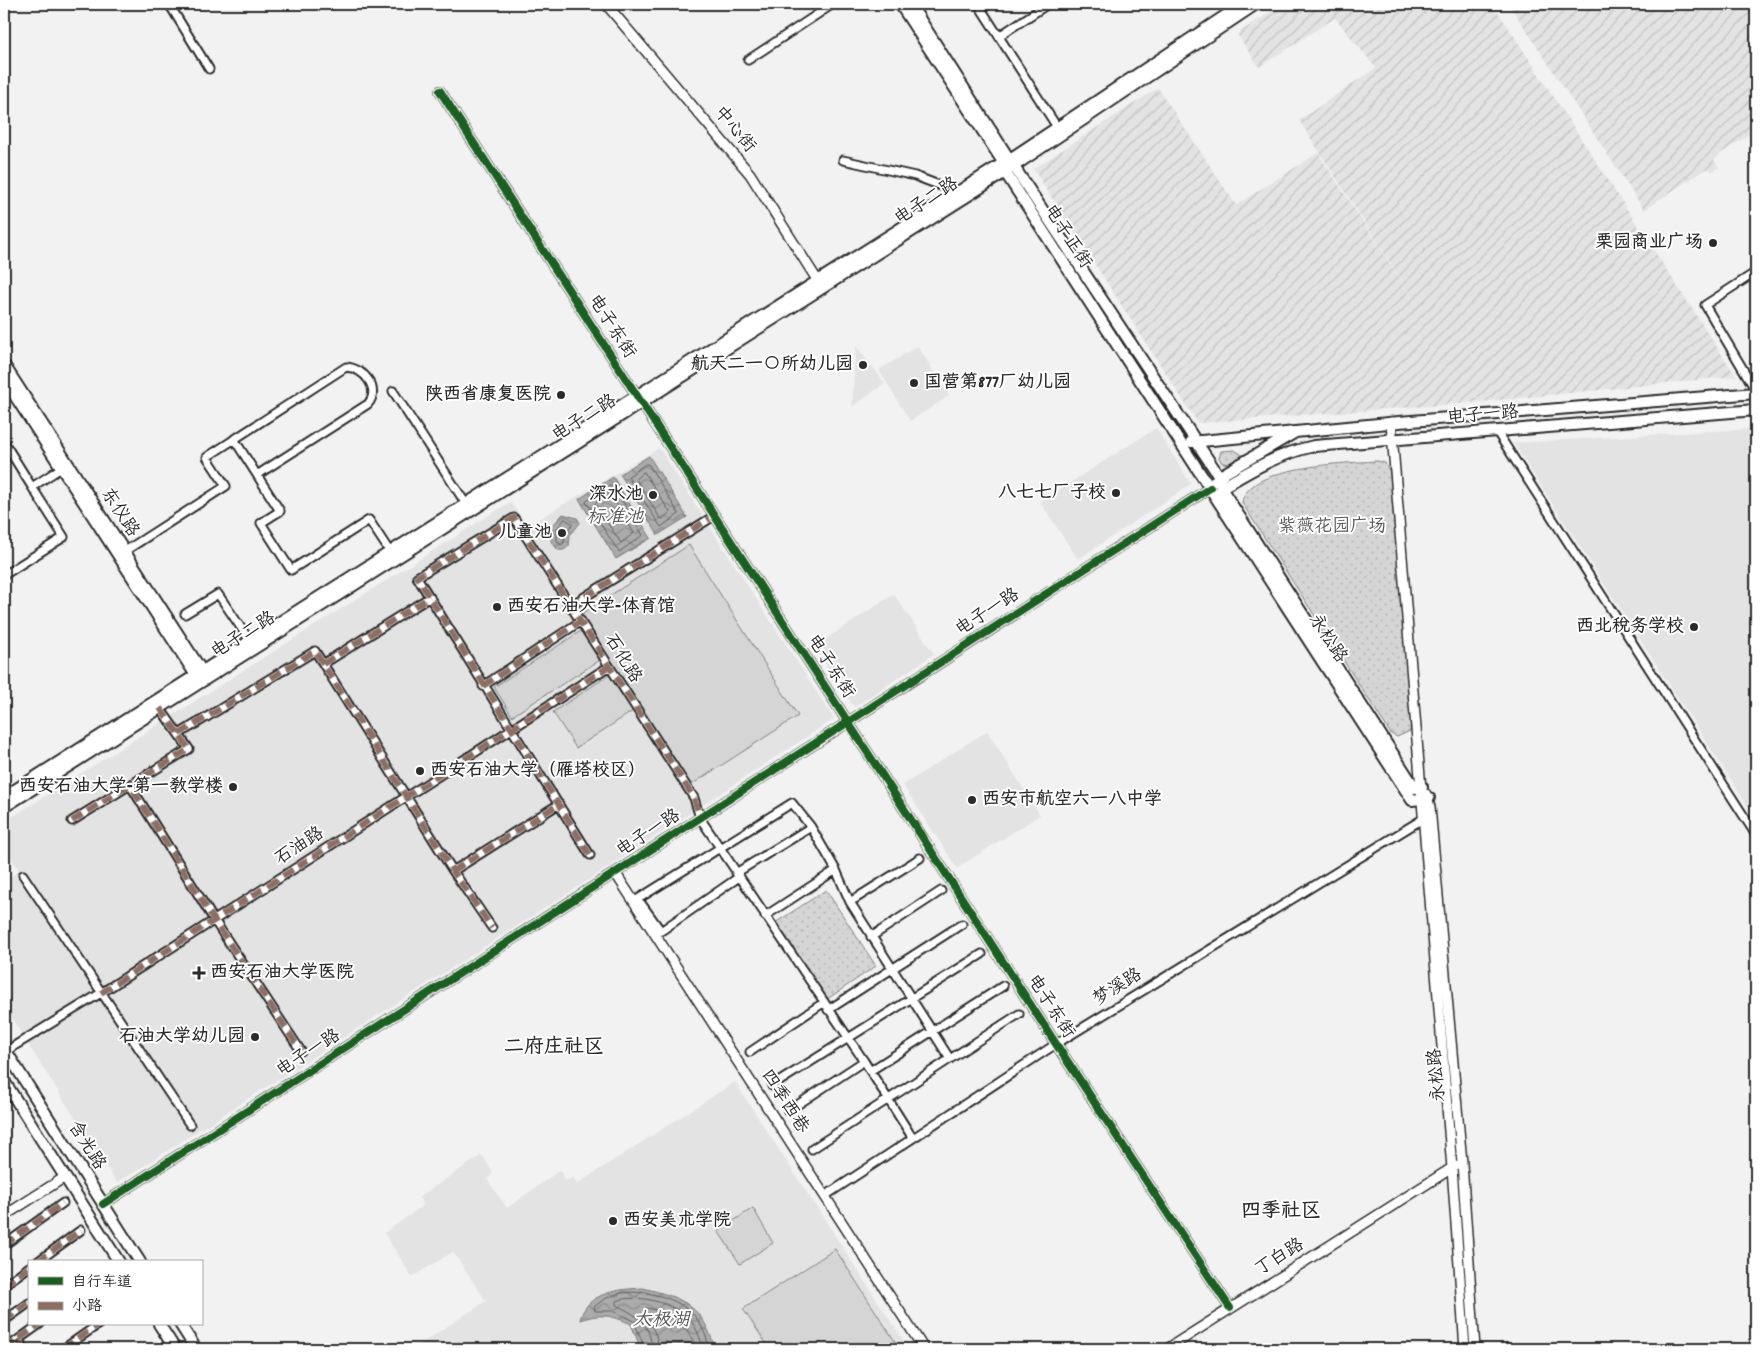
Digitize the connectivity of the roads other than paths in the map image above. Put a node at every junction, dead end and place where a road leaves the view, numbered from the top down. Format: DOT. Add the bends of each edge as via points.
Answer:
graph roads {
  1 [pos="169,4"];
  2 [pos="606,4"];
  3 [pos="833,4"];
  4 [pos="900,4"];
  5 [pos="910,4"];
  6 [pos="978,4"];
  7 [pos="1048,4"];
  8 [pos="1243,4"];
  9 [pos="1256,4"];
  10 [pos="999,36"];
  11 [pos="748,60"];
  12 [pos="209,69"];
  13 [pos="440,91"];
  14 [pos="1058,127"];
  15 [pos="843,160"];
  16 [pos="1008,165"];
  17 [pos="957,192"];
  18 [pos="1756,272"];
  19 [pos="820,285"];
  20 [pos="4,365"];
  21 [pos="4,379"];
  22 [pos="393,391"];
  23 [pos="1756,392"];
  24 [pos="640,399"];
  25 [pos="1756,410"];
  26 [pos="1391,422"];
  27 [pos="1298,431"];
  28 [pos="1496,432"];
  29 [pos="234,439"];
  30 [pos="1392,440"];
  31 [pos="4,442"];
  32 [pos="1197,442"];
  33 [pos="1182,443"];
  34 [pos="61,468"];
  35 [pos="257,475"];
  36 [pos="1219,476"];
  37 [pos="32,487"];
  38 [pos="1210,488"];
  39 [pos="1221,488"];
  40 [pos="466,504"];
  41 [pos="714,516"];
  42 [pos="125,551"];
  43 [pos="390,552"];
  44 [pos="4,575"];
  45 [pos="430,597"];
  46 [pos="570,606"];
  47 [pos="186,614"];
  48 [pos="581,621"];
  49 [pos="250,641"];
  50 [pos="323,664"];
  51 [pos="608,667"];
  52 [pos="201,677"];
  53 [pos="483,686"];
  54 [pos="160,708"];
  55 [pos="848,722"];
  56 [pos="511,728"];
  57 [pos="180,734"];
  58 [pos="130,785"];
  59 [pos="1422,788"];
  60 [pos="4,797"];
  61 [pos="406,797"];
  62 [pos="1425,799"];
  63 [pos="559,804"];
  64 [pos="4,807"];
  65 [pos="1427,817"];
  66 [pos="700,818"];
  67 [pos="72,821"];
  68 [pos="811,827"];
  69 [pos="1756,835"];
  70 [pos="721,849"];
  71 [pos="590,855"];
  72 [pos="920,858"];
  73 [pos="836,870"];
  74 [pos="452,871"];
  75 [pos="616,874"];
  76 [pos="23,875"];
  77 [pos="738,875"];
  78 [pos="941,891"];
  79 [pos="850,902"];
  80 [pos="765,916"];
  81 [pos="214,920"];
  82 [pos="962,924"];
  83 [pos="492,928"];
  84 [pos="871,937"];
  85 [pos="982,954"];
  86 [pos="892,968"];
  87 [pos="1003,986"];
  88 [pos="101,992"];
  89 [pos="911,999"];
  90 [pos="823,1003"];
  91 [pos="828,1010"];
  92 [pos="1020,1014"];
  93 [pos="932,1032"];
  94 [pos="848,1039"];
  95 [pos="1056,1044"];
  96 [pos="5,1049"];
  97 [pos="301,1051"];
  98 [pos="750,1052"];
  99 [pos="950,1059"];
  100 [pos="864,1061"];
  101 [pos="870,1072"];
  102 [pos="4,1081"];
  103 [pos="772,1086"];
  104 [pos="888,1099"];
  105 [pos="788,1110"];
  106 [pos="190,1125"];
  107 [pos="912,1137"];
  108 [pos="812,1149"];
  109 [pos="1462,1163"];
  110 [pos="1452,1168"];
  111 [pos="65,1176"];
  112 [pos="826,1196"];
  113 [pos="63,1203"];
  114 [pos="103,1204"];
  115 [pos="4,1216"];
  116 [pos="81,1230"];
  117 [pos="4,1245"];
  118 [pos="40,1260"];
  119 [pos="118,1260"];
  120 [pos="139,1260"];
  121 [pos="28,1268"];
  122 [pos="4,1285"];
  123 [pos="28,1304"];
  124 [pos="1230,1308"];
  125 [pos="4,1321"];
  126 [pos="37,1326"];
  127 [pos="96,1326"];
  128 [pos="160,1326"];
  129 [pos="181,1326"];
  130 [pos="18,1340"];
  131 [pos="5,1349"];
  132 [pos="25,1349"];
  133 [pos="63,1349"];
  134 [pos="175,1349"];
  135 [pos="196,1349"];
  136 [pos="924,1349"];
  137 [pos="1167,1349"];
  138 [pos="1465,1349"];
  139 [pos="1475,1349"];
  1 -- 12 [label="street"];
  2 -- 19 [label="street, 中心街" via="750,174"];
  3 -- 11 [label="street"];
  4 -- 16 [label="main road, 电子正街"];
  5 -- 16 [label="main road, 电子正街"];
  6 -- 10 [label="street"];
  7 -- 10 [label="street"];
  8 -- 14 [label="main road, 电子二路"];
  9 -- 16 [label="main road, 电子二路"];
  10 -- 14 [label="street"];
  13 -- 24 [label="street, 电子东街"];
  14 -- 16 [label="main road, 电子二路"];
  15 -- 17 [label="street" via="915,176"];
  16 -- 17 [label="main road, 电子二路"];
  16 -- 19 [label="main road, 电子二路"];
  16 -- 32 [label="main road, 电子正街"];
  16 -- 33 [label="main road, 电子正街"];
  17 -- 19 [label="main road, 电子二路"];
  18 -- 23 [label="street" via="1705,306"];
  19 -- 24 [label="main road, 电子二路"];
  20 -- 42 [label="main road, 东仪路"];
  21 -- 34 [label="main road, 东仪路"];
  22 -- 40 [label="street"];
  23 -- 26 [label="main road, 电子一路"];
  24 -- 40 [label="main road, 电子二路"];
  24 -- 41 [label="street, 电子东街"];
  24 -- 52 [label="main road, 电子二路"];
  25 -- 28 [label="main road, 电子一路"];
  26 -- 27 [label="main road, 电子一路"];
  26 -- 30 [label="street"];
  27 -- 32 [label="main road, 电子一路"];
  27 -- 36 [label="main road, 电子一路"];
  28 -- 30 [label="main road, 电子一路"];
  28 -- 69 [label="street"];
  29 -- 35 [label="street"];
  29 -- 35 [label="street" via="346,367 362,372 374,390 368,404"];
  29 -- 42 [label="street" via="207,457 226,486"];
  30 -- 39 [label="main road, 电子一路" via="1314,446 1288,452 1262,463"];
  30 -- 59 [label="street"];
  31 -- 37 [label="street"];
  32 -- 33 [label="main road, 电子一路"];
  32 -- 36 [label="main road, 电子正街"];
  33 -- 38 [label="main road, 电子正街"];
  34 -- 37 [label="street"];
  34 -- 52 [label="main road, 东仪路"];
  35 -- 43 [label="street" via="280,511 261,523 291,570 369,520"];
  36 -- 38 [label="main road"];
  36 -- 39 [label="main road"];
  37 -- 44 [label="street" via="64,537"];
  38 -- 39 [label="main road"];
  38 -- 55 [label="street, 电子一路"];
  38 -- 62 [label="main road, 永松路" via="1412,800"];
  39 -- 59 [label="main road, 永松路" via="1416,788"];
  40 -- 43 [label="main road, 电子二路"];
  41 -- 46 [label="street"];
  41 -- 55 [label="street, 电子东街"];
  42 -- 52 [label="main road, 东仪路"];
  43 -- 49 [label="main road, 电子二路"];
  45 -- 46 [label="street, 石化路" via="417,577 514,518"];
  45 -- 50 [label="street"];
  45 -- 53 [label="street"];
  46 -- 48 [label="street, 石化路"];
  47 -- 49 [label="street" via="218,594"];
  48 -- 51 [label="street, 石化路"];
  48 -- 53 [label="street"];
  49 -- 52 [label="main road, 电子二路"];
  50 -- 57 [label="street" via="315,651"];
  50 -- 61 [label="street"];
  51 -- 56 [label="street, 石油路"];
  51 -- 66 [label="street, 石化路" via="694,798"];
  52 -- 54 [label="main road, 电子二路"];
  52 -- 60 [label="main road, 电子二路"];
  53 -- 56 [label="street"];
  54 -- 57 [label="street"];
  54 -- 64 [label="main road, 电子二路"];
  55 -- 66 [label="street, 电子一路"];
  55 -- 95 [label="street, 电子东街"];
  56 -- 61 [label="street, 石油路"];
  56 -- 63 [label="street"];
  57 -- 58 [label="street" via="189,749"];
  58 -- 67 [label="street"];
  58 -- 81 [label="street"];
  59 -- 62 [label="street, 永松路"];
  61 -- 74 [label="street"];
  61 -- 81 [label="street, 石油路"];
  62 -- 65 [label="street, 永松路"];
  63 -- 71 [label="street"];
  63 -- 74 [label="street"];
  65 -- 95 [label="street, 梦溪路"];
  65 -- 109 [label="street, 永松路"];
  65 -- 110 [label="street, 永松路"];
  66 -- 70 [label="street, 石化路"];
  66 -- 75 [label="street, 电子一路"];
  68 -- 70 [label="street" via="792,804"];
  68 -- 73 [label="street"];
  68 -- 77 [label="street"];
  70 -- 77 [label="street, 石化路"];
  70 -- 77 [label="street" via="638,899 661,930"];
  72 -- 79 [label="street"];
  73 -- 79 [label="street"];
  73 -- 80 [label="street"];
  74 -- 83 [label="street"];
  75 -- 112 [label="street, 四季西巷"];
  75 -- 114 [label="street, 电子一路"];
  76 -- 88 [label="street"];
  77 -- 80 [label="street, 石化路"];
  78 -- 84 [label="street"];
  79 -- 84 [label="street"];
  80 -- 90 [label="street, 石化路"];
  81 -- 88 [label="street, 石油路"];
  81 -- 97 [label="street"];
  82 -- 86 [label="street"];
  84 -- 86 [label="street"];
  85 -- 89 [label="street"];
  86 -- 89 [label="street"];
  86 -- 91 [label="street"];
  87 -- 93 [label="street"];
  88 -- 96 [label="street, 石油路"];
  88 -- 106 [label="street"];
  89 -- 93 [label="street"];
  89 -- 94 [label="street"];
  90 -- 91 [label="street, 石化路"];
  90 -- 98 [label="street"];
  91 -- 94 [label="street, 石化路"];
  92 -- 99 [label="street"];
  93 -- 99 [label="street"];
  93 -- 101 [label="street"];
  94 -- 100 [label="street, 石化路"];
  94 -- 103 [label="street"];
  95 -- 107 [label="street, 梦溪路"];
  95 -- 124 [label="street, 电子东街"];
  96 -- 114 [label="main road, 含光路"];
  99 -- 104 [label="street"];
  100 -- 101 [label="street, 石化路"];
  100 -- 105 [label="street"];
  101 -- 104 [label="street, 石化路"];
  102 -- 111 [label="main road, 含光路"];
  104 -- 107 [label="street, 石化路"];
  104 -- 108 [label="street"];
  107 -- 112 [label="street, 梦溪路"];
  109 -- 110 [label="street, 丁白路"];
  109 -- 139 [label="street, 永松路"];
  110 -- 124 [label="street, 丁白路"];
  110 -- 138 [label="street, 永松路"];
  111 -- 115 [label="street"];
  111 -- 119 [label="main road, 含光路"];
  112 -- 136 [label="street, 四季西巷"];
  113 -- 117 [label="street"];
  114 -- 120 [label="main road, 含光路"];
  116 -- 118 [label="street"];
  121 -- 122 [label="street"];
  123 -- 125 [label="street"];
  124 -- 137 [label="street, 丁白路"];
  126 -- 130 [label="street"];
  127 -- 133 [label="street"];
  128 -- 134 [label="main road"];
  129 -- 135 [label="main road"];
  130 -- 131 [label="street"];
  130 -- 132 [label="street"];
}
